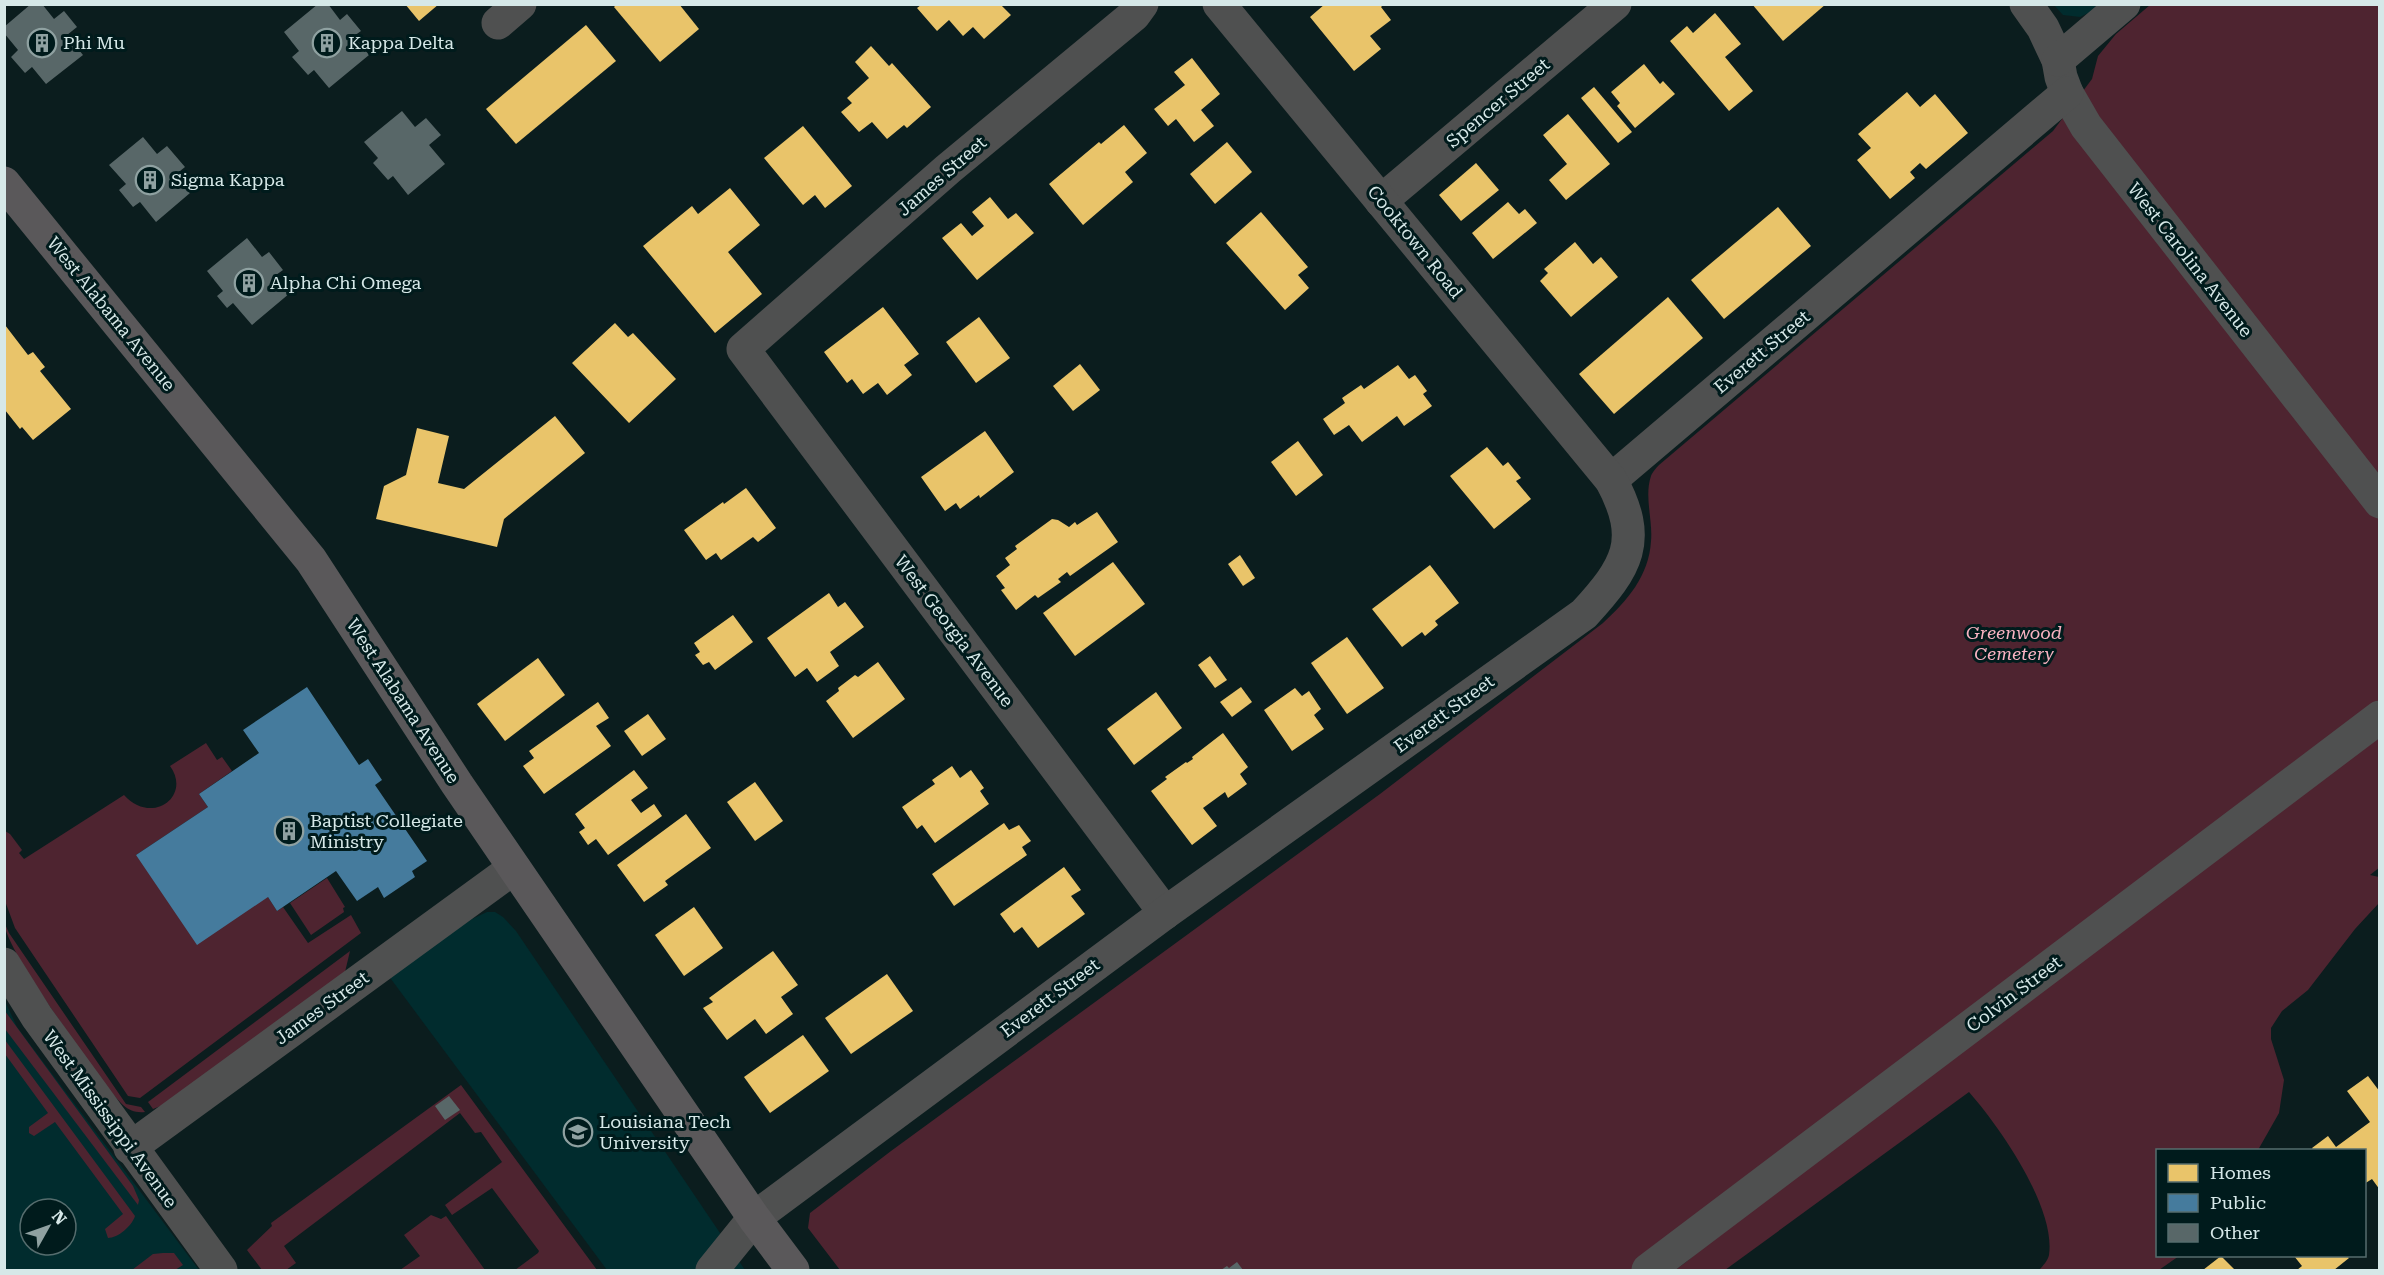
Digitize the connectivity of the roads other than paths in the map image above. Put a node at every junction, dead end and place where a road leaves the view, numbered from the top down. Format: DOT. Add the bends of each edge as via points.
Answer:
graph roads {
  1 [pos="1142,4"];
  2 [pos="1219,4"];
  3 [pos="1616,4"];
  4 [pos="2026,4"];
  5 [pos="2124,4"];
  6 [pos="2058,60"];
  7 [pos="2067,93"];
  8 [pos="4,183"];
  9 [pos="1381,201"];
  10 [pos="743,349"];
  11 [pos="1611,480"];
  12 [pos="2379,502"];
  13 [pos="2379,717"];
  14 [pos="514,868"];
  15 [pos="1165,913"];
  16 [pos="4,964"];
  17 [pos="130,1148"];
  18 [pos="754,1218"];
  19 [pos="221,1270"];
  20 [pos="712,1270"];
  21 [pos="793,1270"];
  22 [pos="1648,1270"];
  1 -- 10 [label="street, James Street" via="1134,15 948,169"];
  2 -- 9 [label="street, Cooktown Road"];
  3 -- 9 [label="street, Spencer Street"];
  4 -- 6 [label="street, West Carolina Avenue"];
  5 -- 6 [label="street"];
  6 -- 7 [label="street, West Carolina Avenue"];
  7 -- 11 [label="street, Everett Street"];
  7 -- 12 [label="street, West Carolina Avenue" via="2086,126"];
  8 -- 14 [label="main road, West Alabama Avenue" via="311,561"];
  9 -- 11 [label="street, Cooktown Road"];
  10 -- 15 [label="street, West Georgia Avenue"];
  11 -- 15 [label="street, Everett Street" via="1628,524 1627,554 1612,584 1584,614"];
  13 -- 22 [label="street, Colvin Street"];
  14 -- 17 [label="street, James Street"];
  14 -- 18 [label="main road, West Alabama Avenue"];
  15 -- 18 [label="street, Everett Street"];
  16 -- 17 [label="street, West Mississippi Avenue"];
  17 -- 19 [label="street, West Mississippi Avenue"];
  18 -- 20 [label="street, Everett Street"];
  18 -- 21 [label="main road, West Alabama Avenue"];
}
